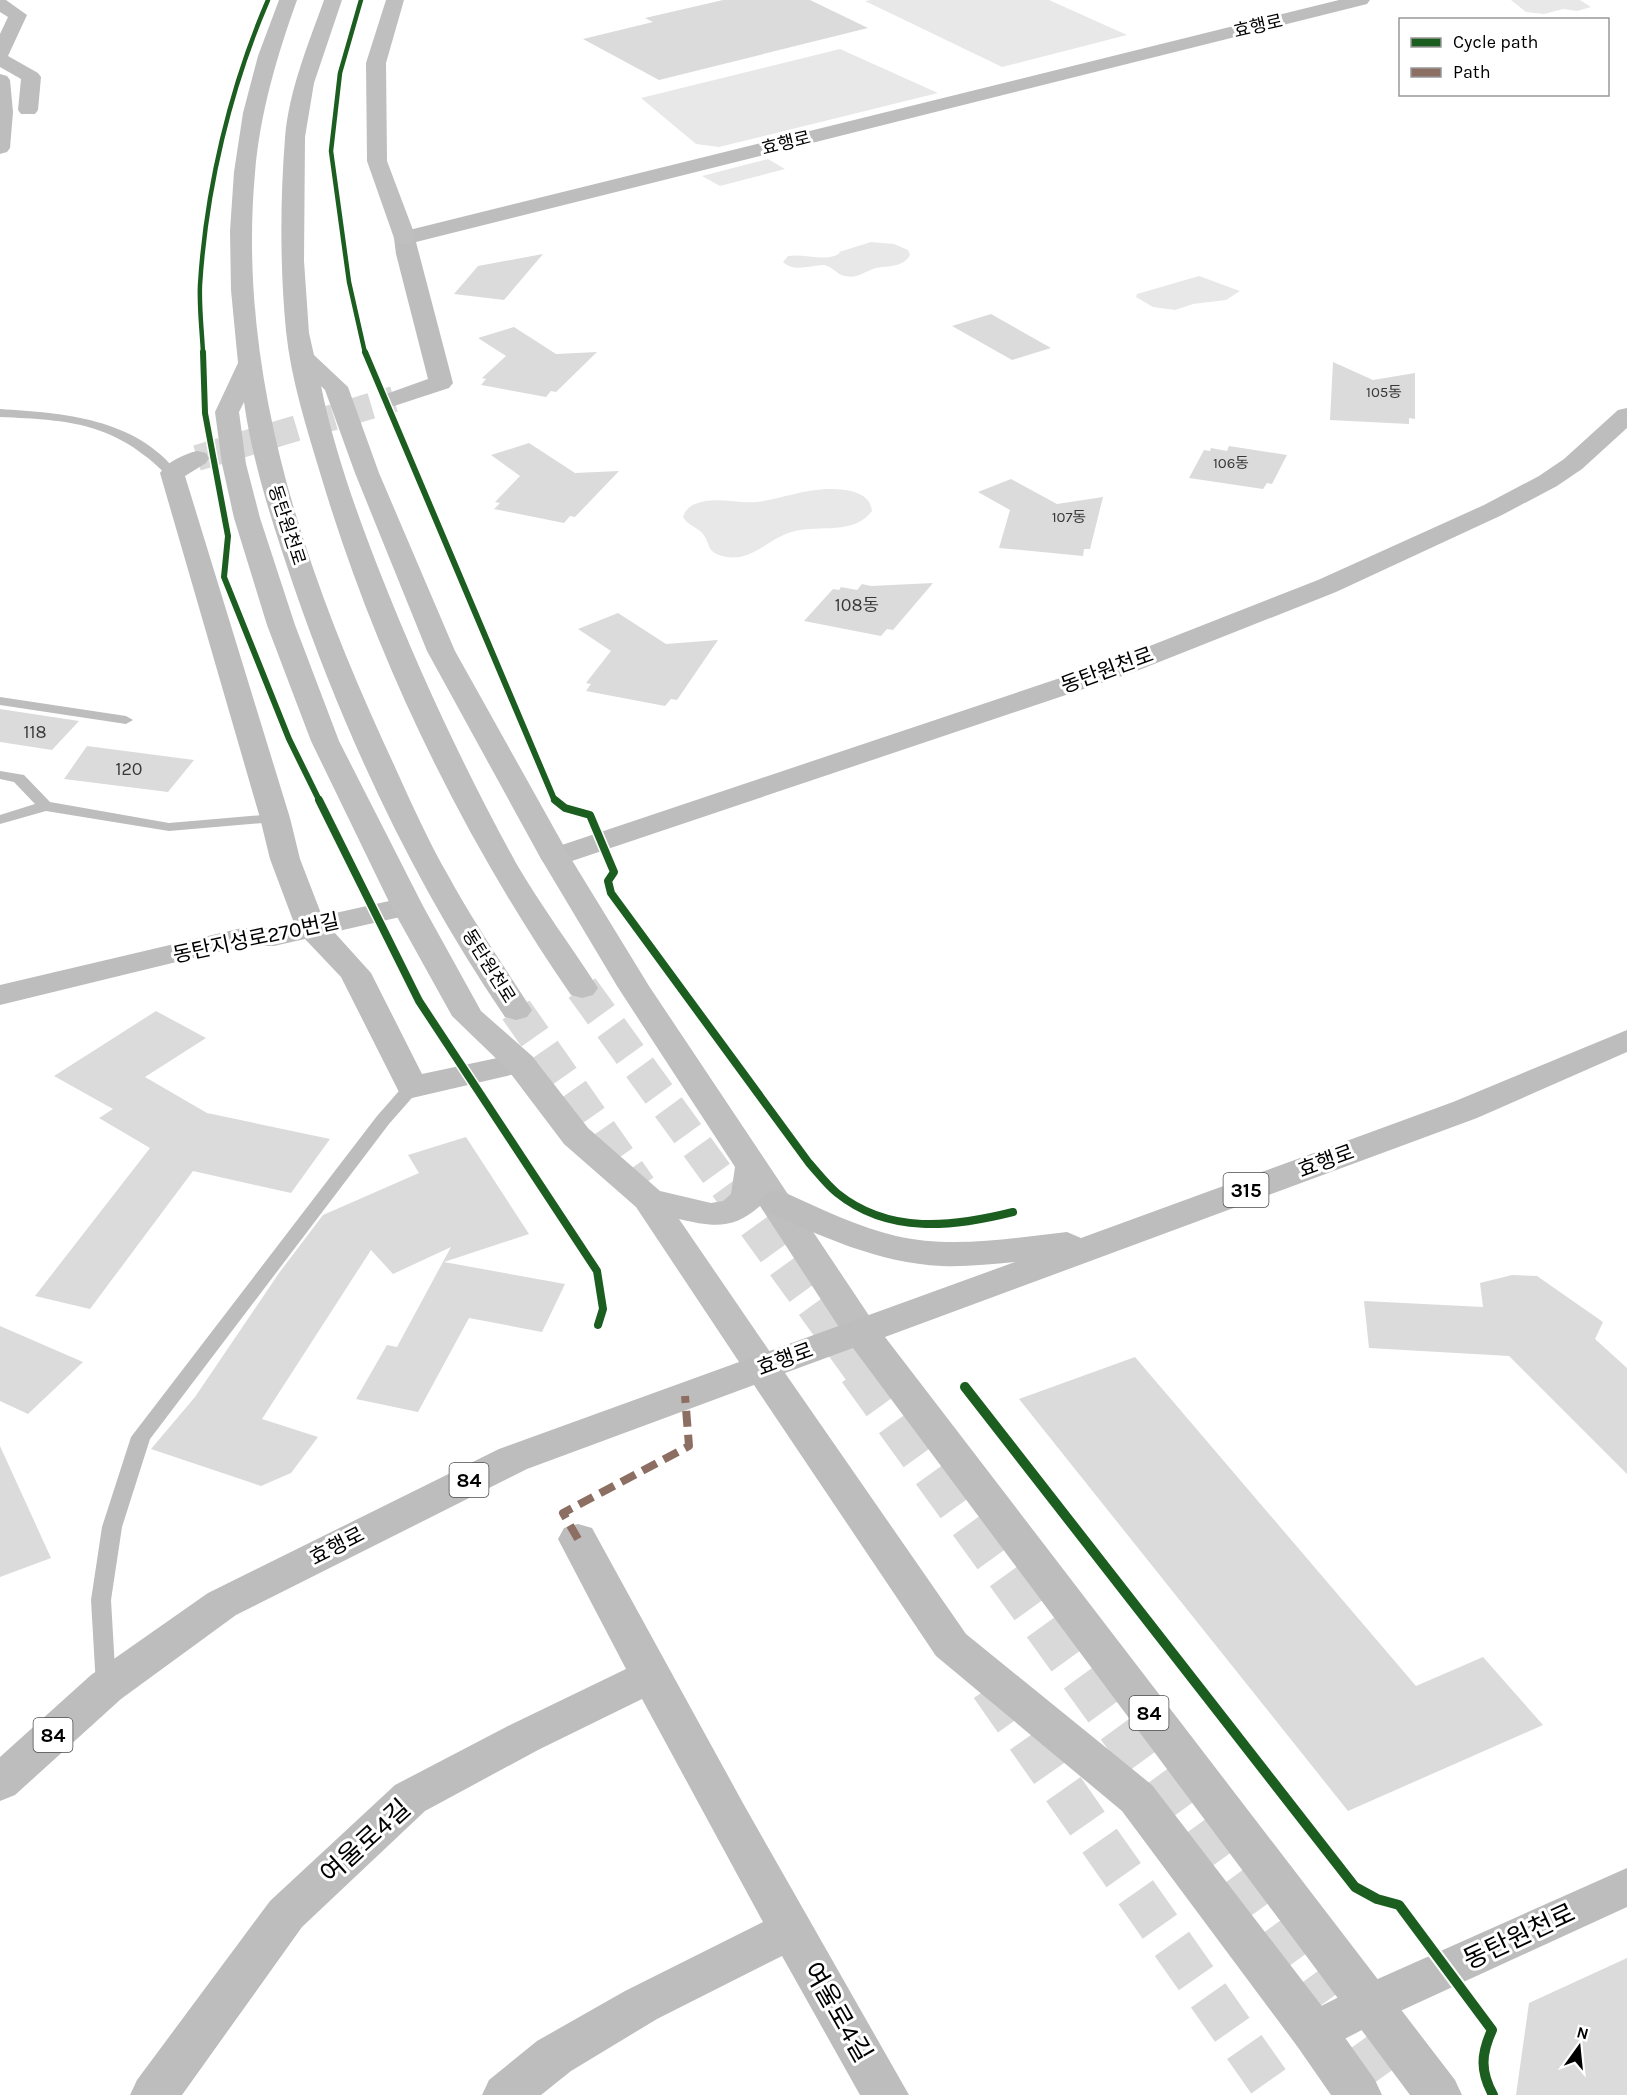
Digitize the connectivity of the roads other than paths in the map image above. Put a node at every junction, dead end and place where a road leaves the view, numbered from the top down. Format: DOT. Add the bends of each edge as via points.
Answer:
graph roads {
  1 [pos="288,0"];
  2 [pos="333,0"];
  3 [pos="395,0"];
  4 [pos="1361,0"];
  5 [pos="0,4"];
  6 [pos="1277,4"];
  7 [pos="1309,14"];
  8 [pos="0,54"];
  9 [pos="0,59"];
  10 [pos="0,80"];
  11 [pos="28,110"];
  12 [pos="0,148"];
  13 [pos="405,238"];
  14 [pos="303,357"];
  15 [pos="249,364"];
  16 [pos="394,399"];
  17 [pos="0,413"];
  18 [pos="1627,416"];
  19 [pos="197,458"];
  20 [pos="172,473"];
  21 [pos="0,701"];
  22 [pos="126,720"];
  23 [pos="0,775"];
  24 [pos="45,806"];
  25 [pos="275,818"];
  26 [pos="0,819"];
  27 [pos="555,857"];
  28 [pos="408,906"];
  29 [pos="311,927"];
  30 [pos="274,937"];
  31 [pos="582,988"];
  32 [pos="0,995"];
  33 [pos="516,1010"];
  34 [pos="0,1017"];
  35 [pos="1627,1041"];
  36 [pos="520,1063"];
  37 [pos="412,1087"];
  38 [pos="752,1167"];
  39 [pos="648,1199"];
  40 [pos="776,1202"];
  41 [pos="1107,1241"];
  42 [pos="861,1332"];
  43 [pos="762,1368"];
  44 [pos="578,1539"];
  45 [pos="650,1676"];
  46 [pos="106,1687"];
  47 [pos="0,1783"];
  48 [pos="1627,1887"];
  49 [pos="790,1930"];
  50 [pos="1370,2004"];
  51 [pos="1314,2032"];
  52 [pos="154,2095"];
  53 [pos="506,2095"];
  54 [pos="885,2095"];
  55 [pos="1358,2095"];
  56 [pos="1438,2095"];
  1 -- 15 [label="main road, 동탄원천로" via="273,36 259,89 241,204 239,262"];
  2 -- 14 [label="main road" via="304,83 294,137 293,261"];
  3 -- 13 [label="main road" via="376,63 377,161"];
  4 -- 7 [label="street, 효행로"];
  5 -- 8 [label="street" via="18,15"];
  6 -- 7 [label="street"];
  7 -- 13 [label="street, 효행로"];
  9 -- 11 [label="street" via="31,77"];
  10 -- 12 [label="street"];
  13 -- 16 [label="street" via="441,383"];
  14 -- 27 [label="main road" via="336,387 441,651"];
  14 -- 31 [label="main road" via="314,411 347,520 405,669 502,864"];
  15 -- 28 [label="main road" via="227,412 247,518 281,625 325,741"];
  15 -- 33 [label="main road, 동탄원천로" via="269,468 332,657 432,875"];
  17 -- 20 [label="lane" via="63,416 92,422 157,455"];
  18 -- 27 [label="street, 동탄원천로" via="1548,481 1327,586 1124,666"];
  19 -- 20 [label="street"];
  20 -- 25 [label="street"];
  21 -- 22 [label="lane"];
  23 -- 24 [label="lane" via="19,778"];
  24 -- 25 [label="lane" via="169,827"];
  24 -- 26 [label="lane"];
  25 -- 29 [label="street" via="285,859"];
  27 -- 38 [label="main road" via="633,986"];
  28 -- 29 [label="street, 동탄지성로270번길"];
  28 -- 36 [label="main road" via="468,1016"];
  29 -- 30 [label="street, 동탄지성로270번길"];
  29 -- 37 [label="street" via="355,973"];
  30 -- 32 [label="street, 동탄지성로270번길" via="242,937"];
  30 -- 34 [label="street" via="255,954"];
  35 -- 41 [label="street, 효행로 / 315" via="1465,1110"];
  36 -- 37 [label="street"];
  36 -- 39 [label="main road" via="576,1136"];
  37 -- 46 [label="lane" via="141,1437 112,1527 101,1600"];
  38 -- 39 [label="main road" via="748,1198 734,1210 711,1215"];
  38 -- 40 [label="main road"];
  39 -- 43 [label="main road"];
  40 -- 41 [label="street" via="856,1237 904,1250 943,1254"];
  40 -- 42 [label="main road"];
  41 -- 42 [label="street, 효행로 / 315"];
  42 -- 43 [label="street, 효행로 / 84"];
  42 -- 50 [label="street, 84"];
  43 -- 46 [label="street, 효행로 / 84" via="513,1458 222,1604"];
  43 -- 51 [label="street" via="951,1645 1137,1798"];
  44 -- 45 [label="street, 여울로4길"];
  45 -- 49 [label="street, 여울로4길"];
  45 -- 52 [label="street, 여울로4길" via="410,1798 286,1914"];
  46 -- 47 [label="street, 효행로 / 84"];
  48 -- 50 [label="street, 동탄원천로"];
  49 -- 53 [label="street" via="641,2005 554,2056"];
  49 -- 54 [label="street, 여울로4길"];
  50 -- 51 [label="street, 동탄원천로"];
  50 -- 56 [label="street, 84"];
  51 -- 55 [label="street"];
}
